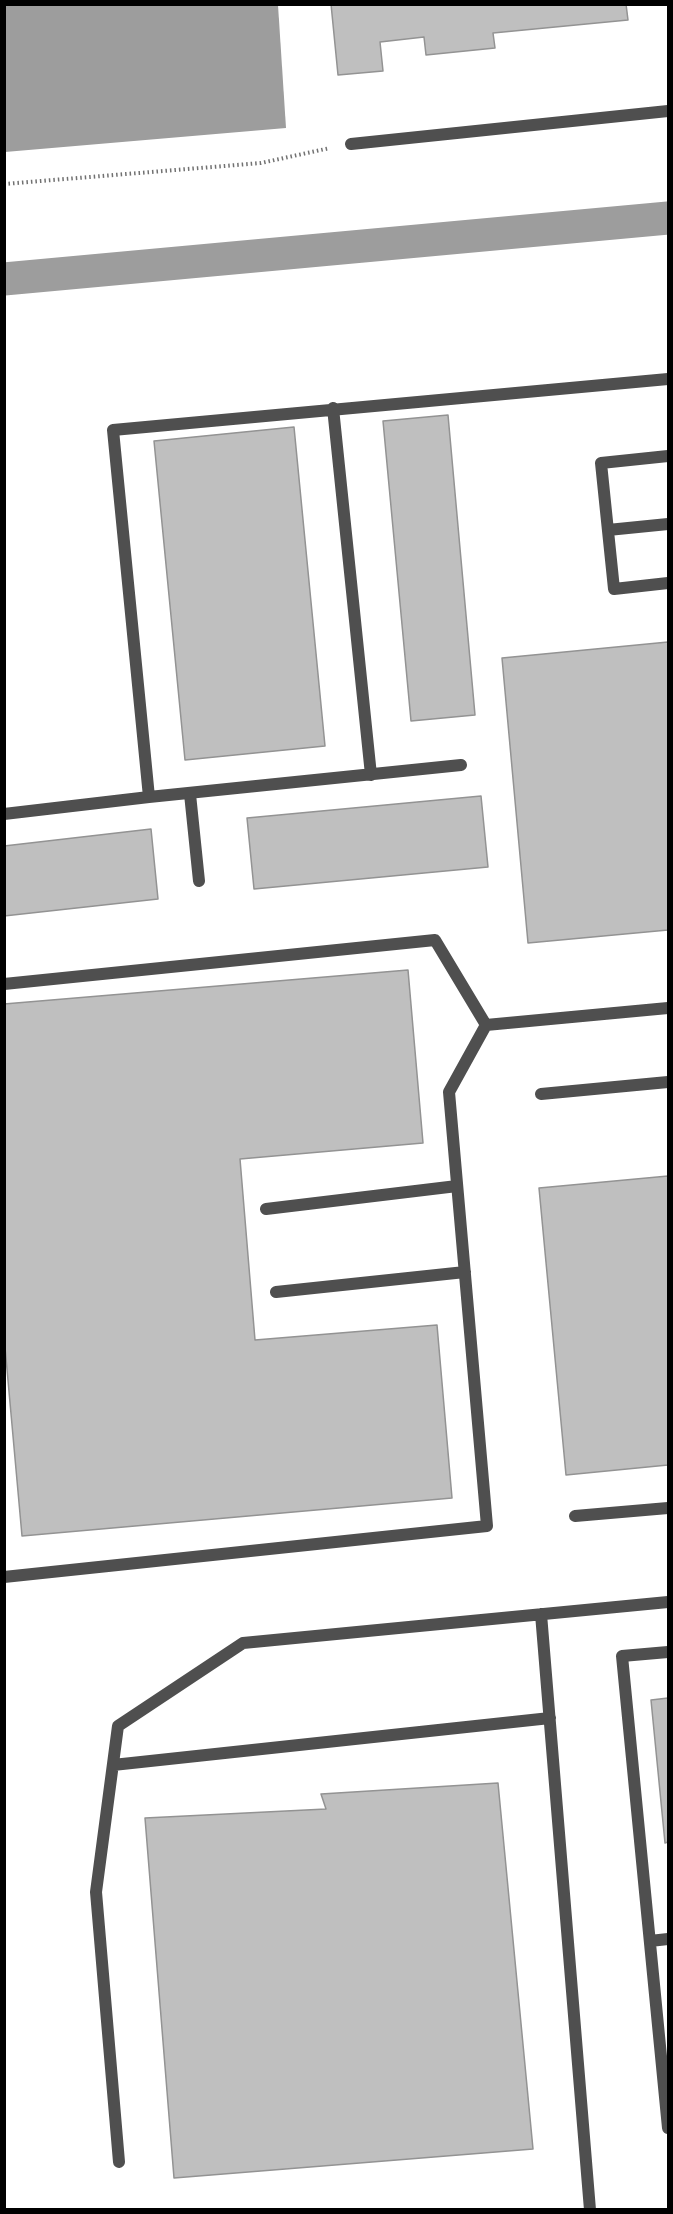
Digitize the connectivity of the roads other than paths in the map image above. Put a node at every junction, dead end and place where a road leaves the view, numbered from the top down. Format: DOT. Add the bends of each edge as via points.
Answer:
graph roads {
  1 [pos="669,111"];
  2 [pos="351,144"];
  3 [pos="669,379"];
  4 [pos="333,408"];
  5 [pos="669,456"];
  6 [pos="669,524"];
  7 [pos="608,530"];
  8 [pos="669,583"];
  9 [pos="461,765"];
  10 [pos="371,775"];
  11 [pos="190,794"];
  12 [pos="149,797"];
  13 [pos="4,814"];
  14 [pos="199,881"];
  15 [pos="4,984"];
  16 [pos="669,1008"];
  17 [pos="486,1025"];
  18 [pos="669,1082"];
  19 [pos="541,1094"];
  20 [pos="458,1186"];
  21 [pos="266,1209"];
  22 [pos="465,1272"];
  23 [pos="276,1292"];
  24 [pos="669,1508"];
  25 [pos="575,1516"];
  26 [pos="4,1577"];
  27 [pos="669,1602"];
  28 [pos="541,1614"];
  29 [pos="669,1652"];
  30 [pos="550,1718"];
  31 [pos="113,1765"];
  32 [pos="669,1939"];
  33 [pos="650,1941"];
  34 [pos="669,2128"];
  35 [pos="119,2162"];
  36 [pos="590,2210"];
  1 -- 2 [label="lane"];
  3 -- 4 [label="lane"];
  4 -- 10 [label="lane"];
  4 -- 12 [label="lane" via="113,430"];
  5 -- 7 [label="lane" via="601,462"];
  6 -- 7 [label="lane"];
  7 -- 8 [label="lane" via="614,589"];
  9 -- 10 [label="lane"];
  10 -- 11 [label="lane"];
  11 -- 12 [label="lane"];
  11 -- 14 [label="lane"];
  12 -- 13 [label="lane"];
  15 -- 17 [label="lane" via="435,940"];
  16 -- 17 [label="lane"];
  17 -- 20 [label="lane" via="449,1092"];
  18 -- 19 [label="lane"];
  20 -- 21 [label="lane"];
  20 -- 22 [label="lane"];
  22 -- 23 [label="lane"];
  22 -- 26 [label="lane" via="487,1526"];
  24 -- 25 [label="lane"];
  27 -- 28 [label="lane"];
  28 -- 30 [label="lane"];
  28 -- 31 [label="lane" via="243,1642 118,1726"];
  29 -- 33 [label="lane" via="622,1656"];
  30 -- 31 [label="lane"];
  30 -- 36 [label="lane"];
  31 -- 35 [label="lane" via="96,1892"];
  32 -- 33 [label="lane"];
  33 -- 34 [label="lane"];
}
